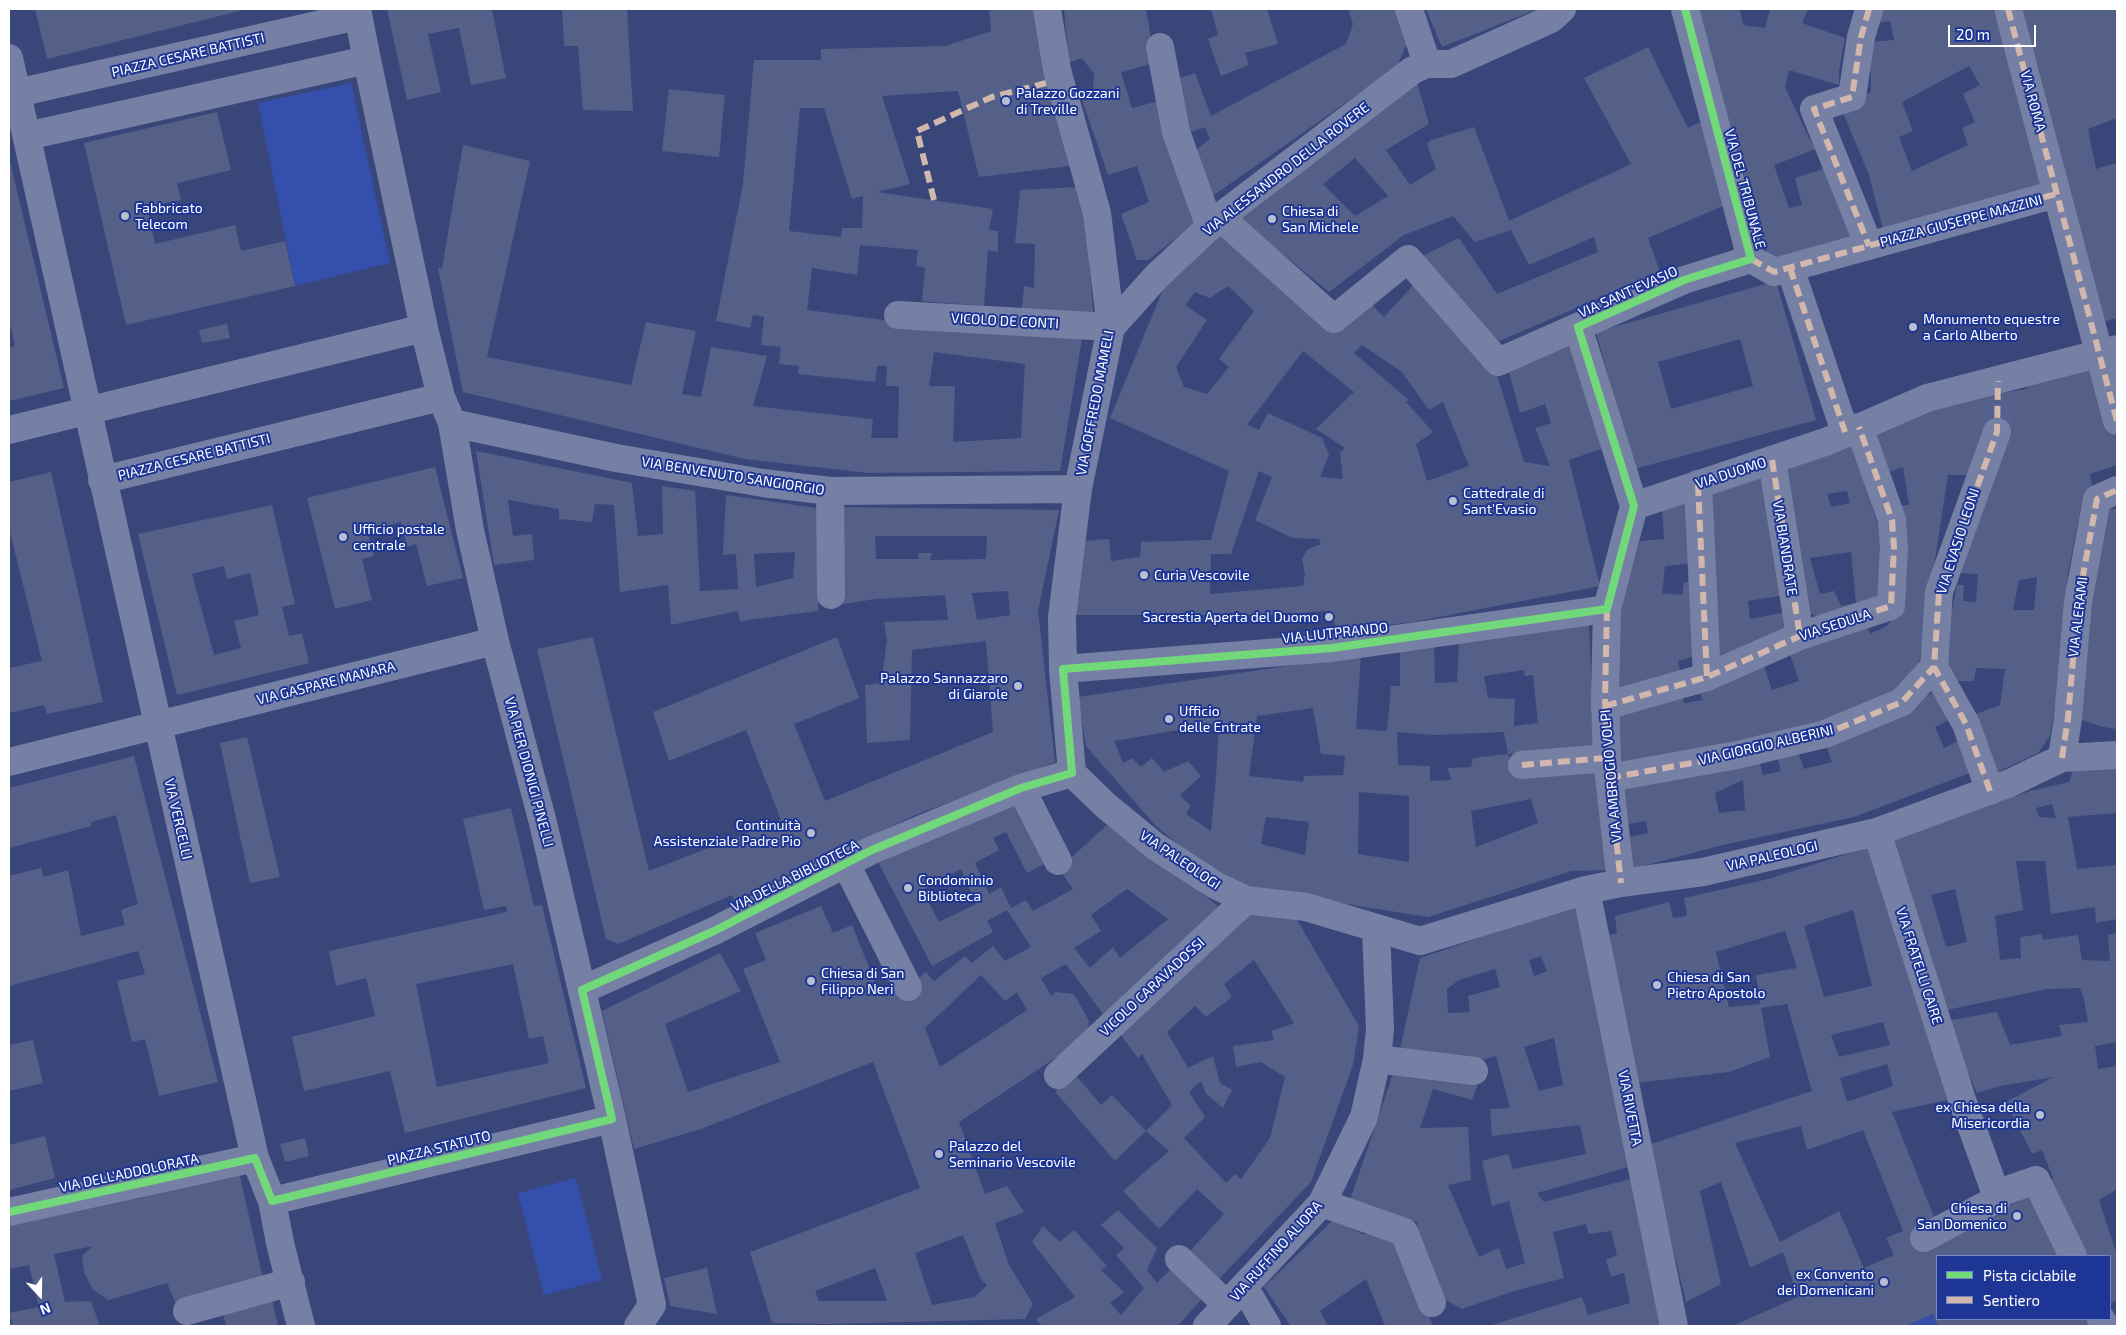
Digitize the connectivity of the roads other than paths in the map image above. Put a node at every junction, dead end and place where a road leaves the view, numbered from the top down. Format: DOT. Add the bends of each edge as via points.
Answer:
graph roads {
  1 [pos="1048,9"];
  2 [pos="1409,9"];
  3 [pos="1562,9"];
  4 [pos="1685,9"];
  5 [pos="2008,9"];
  6 [pos="1869,10"];
  7 [pos="357,12"];
  8 [pos="1160,47"];
  9 [pos="367,60"];
  10 [pos="1426,64"];
  11 [pos="12,76"];
  12 [pos="28,136"];
  13 [pos="2056,194"];
  14 [pos="1215,222"];
  15 [pos="1869,246"];
  16 [pos="1751,259"];
  17 [pos="1790,268"];
  18 [pos="898,315"];
  19 [pos="1578,326"];
  20 [pos="1112,327"];
  21 [pos="424,328"];
  22 [pos="2108,352"];
  23 [pos="441,397"];
  24 [pos="89,411"];
  25 [pos="2117,421"];
  26 [pos="452,423"];
  27 [pos="9,430"];
  28 [pos="1997,432"];
  29 [pos="1844,433"];
  30 [pos="1772,460"];
  31 [pos="102,480"];
  32 [pos="1698,484"];
  33 [pos="1078,489"];
  34 [pos="2117,490"];
  35 [pos="830,491"];
  36 [pos="1634,506"];
  37 [pos="831,596"];
  38 [pos="1607,609"];
  39 [pos="1800,636"];
  40 [pos="495,641"];
  41 [pos="1934,667"];
  42 [pos="1064,669"];
  43 [pos="1707,676"];
  44 [pos="1605,706"];
  45 [pos="157,725"];
  46 [pos="2117,754"];
  47 [pos="2062,758"];
  48 [pos="9,762"];
  49 [pos="1522,765"];
  50 [pos="1608,768"];
  51 [pos="1072,773"];
  52 [pos="1021,788"];
  53 [pos="1990,791"];
  54 [pos="1877,832"];
  55 [pos="1058,861"];
  56 [pos="845,862"];
  57 [pos="1621,883"];
  58 [pos="1586,890"];
  59 [pos="1246,900"];
  60 [pos="1376,929"];
  61 [pos="908,987"];
  62 [pos="582,990"];
  63 [pos="1377,1059"];
  64 [pos="1474,1071"];
  65 [pos="1058,1074"];
  66 [pos="612,1119"];
  67 [pos="255,1158"];
  68 [pos="1996,1194"];
  69 [pos="272,1201"];
  70 [pos="1322,1203"];
  71 [pos="9,1212"];
  72 [pos="1924,1238"];
  73 [pos="2073,1255"];
  74 [pos="1179,1258"];
  75 [pos="291,1282"];
  76 [pos="1236,1296"];
  77 [pos="1432,1303"];
  78 [pos="187,1311"];
  79 [pos="301,1326"];
  80 [pos="638,1326"];
  81 [pos="1207,1326"];
  82 [pos="1267,1326"];
  83 [pos="1674,1326"];
  1 -- 20 [label="street, VIA GOFFREDO MAMELI" via="1057,70 1097,213"];
  2 -- 10 [label="street"];
  3 -- 10 [label="street" via="1551,18 1451,64"];
  4 -- 16 [label="street, VIA DEL TRIBUNALE"];
  5 -- 13 [label="street, VIA ROMA"];
  6 -- 15 [label="street" via="1861,37 1852,97 1814,109"];
  7 -- 9 [label="street, PIAZZA CESARE BATTISTI"];
  7 -- 11 [label="street, PIAZZA CESARE BATTISTI"];
  8 -- 14 [label="street" via="1176,132"];
  9 -- 12 [label="street"];
  9 -- 21 [label="street, PIAZZA CESARE BATTISTI"];
  10 -- 14 [label="street, VIA ALESSANDRO DELLA ROVERE" via="1413,70"];
  11 -- 12 [label="street, PIAZZA CESARE BATTISTI"];
  12 -- 24 [label="street, PIAZZA CESARE BATTISTI"];
  13 -- 15 [label="street, PIAZZA GIUSEPPE MAZZINI"];
  13 -- 22 [label="street, PIAZZA GIUSEPPE MAZZINI"];
  14 -- 19 [label="street, VIA SANT'EVASIO" via="1334,319 1408,259 1498,362"];
  14 -- 20 [label="street, VIA ALESSANDRO DELLA ROVERE" via="1156,276"];
  15 -- 17 [label="street, PIAZZA GIUSEPPE MAZZINI"];
  16 -- 17 [label="street, PIAZZA GIUSEPPE MAZZINI" via="1774,272"];
  16 -- 19 [label="street, VIA SANT'EVASIO" via="1684,280"];
  17 -- 29 [label="street"];
  18 -- 20 [label="street, VICOLO DE CONTI"];
  19 -- 36 [label="street, VIA SANT'EVASIO"];
  20 -- 33 [label="street, VIA GOFFREDO MAMELI"];
  21 -- 23 [label="street, PIAZZA CESARE BATTISTI"];
  21 -- 24 [label="street"];
  22 -- 25 [label="street, PIAZZA GIUSEPPE MAZZINI"];
  22 -- 29 [label="street" via="1927,398"];
  23 -- 26 [label="street, PIAZZA CESARE BATTISTI"];
  23 -- 31 [label="street, PIAZZA CESARE BATTISTI"];
  24 -- 27 [label="street"];
  24 -- 31 [label="street, PIAZZA CESARE BATTISTI"];
  26 -- 35 [label="street, VIA BENVENUTO SANGIORGIO" via="626,459"];
  26 -- 40 [label="street, VIA PIER DIONIGI PINELLI" via="470,530"];
  28 -- 41 [label="street, VIA EVASIO LEONI" via="1939,592"];
  29 -- 30 [label="street, VIA DUOMO"];
  29 -- 39 [label="street, VIA SEDULA" via="1892,520 1891,606"];
  30 -- 32 [label="street, VIA DUOMO"];
  30 -- 39 [label="street, VIA BIANDRATE"];
  31 -- 45 [label="street, VIA VERCELLI"];
  32 -- 36 [label="street, VIA DUOMO"];
  32 -- 43 [label="street"];
  33 -- 35 [label="street, VIA BENVENUTO SANGIORGIO"];
  33 -- 42 [label="street, VIA GOFFREDO MAMELI" via="1062,617"];
  34 -- 47 [label="street, VIA ALERAMI" via="2097,500 2078,602"];
  35 -- 37 [label="street"];
  36 -- 38 [label="street, VIA AMBROGIO VOLPI"];
  38 -- 42 [label="street, VIA LIUTPRANDO" via="1332,648"];
  38 -- 44 [label="street, VIA AMBROGIO VOLPI"];
  39 -- 43 [label="street, VIA SEDULA"];
  40 -- 45 [label="street, VIA GASPARE MANARA"];
  40 -- 62 [label="street, VIA PIER DIONIGI PINELLI" via="543,823"];
  41 -- 50 [label="street, VIA GIORGIO ALBERINI" via="1902,702 1825,734 1737,755"];
  41 -- 53 [label="street" via="1966,724"];
  42 -- 51 [label="street, VIA GOFFREDO MAMELI"];
  43 -- 44 [label="street, VIA SEDULA"];
  44 -- 50 [label="street, VIA AMBROGIO VOLPI"];
  45 -- 48 [label="street, VIA GASPARE MANARA"];
  45 -- 67 [label="street, VIA VERCELLI"];
  46 -- 47 [label="street, VIA PALEOLOGI"];
  47 -- 53 [label="street, VIA PALEOLOGI"];
  49 -- 50 [label="street, VIA GIORGIO ALBERINI"];
  50 -- 57 [label="street, VIA AMBROGIO VOLPI"];
  51 -- 52 [label="street, VIA DELLA BIBLIOTECA"];
  51 -- 59 [label="street, VIA PALEOLOGI" via="1155,846 1215,885"];
  52 -- 55 [label="street"];
  52 -- 56 [label="street, VIA DELLA BIBLIOTECA"];
  53 -- 54 [label="street, VIA PALEOLOGI"];
  54 -- 57 [label="street, VIA PALEOLOGI" via="1704,872"];
  54 -- 68 [label="street, VIA FRATELLI CAIRE" via="1962,1100"];
  56 -- 61 [label="street"];
  56 -- 62 [label="street, VIA DELLA BIBLIOTECA" via="714,932"];
  57 -- 58 [label="street, VIA PALEOLOGI"];
  58 -- 60 [label="street, VIA PALEOLOGI" via="1420,941"];
  58 -- 83 [label="street, VIA RIVETTA"];
  59 -- 60 [label="street, VIA PALEOLOGI" via="1306,907"];
  59 -- 65 [label="street, VICOLO CARAVADOSSI"];
  60 -- 63 [label="street, VIA RUFFINO ALIORA" via="1380,1029"];
  62 -- 66 [label="street, VIA PIER DIONIGI PINELLI"];
  63 -- 64 [label="street"];
  63 -- 70 [label="street, VIA RUFFINO ALIORA" via="1364,1117"];
  66 -- 69 [label="street, PIAZZA STATUTO"];
  66 -- 80 [label="street" via="652,1305"];
  67 -- 69 [label="street, VIA VERCELLI"];
  67 -- 71 [label="street, VIA DELL'ADDOLORATA"];
  68 -- 72 [label="street" via="1997,1199"];
  68 -- 73 [label="street" via="2036,1180"];
  69 -- 75 [label="street, VIA VERCELLI"];
  70 -- 76 [label="street, VIA RUFFINO ALIORA"];
  70 -- 77 [label="street" via="1404,1232"];
  74 -- 76 [label="street"];
  75 -- 78 [label="street"];
  75 -- 79 [label="street, VIA VERCELLI"];
  76 -- 81 [label="street, VIA RUFFINO ALIORA"];
  76 -- 82 [label="street"];
}
